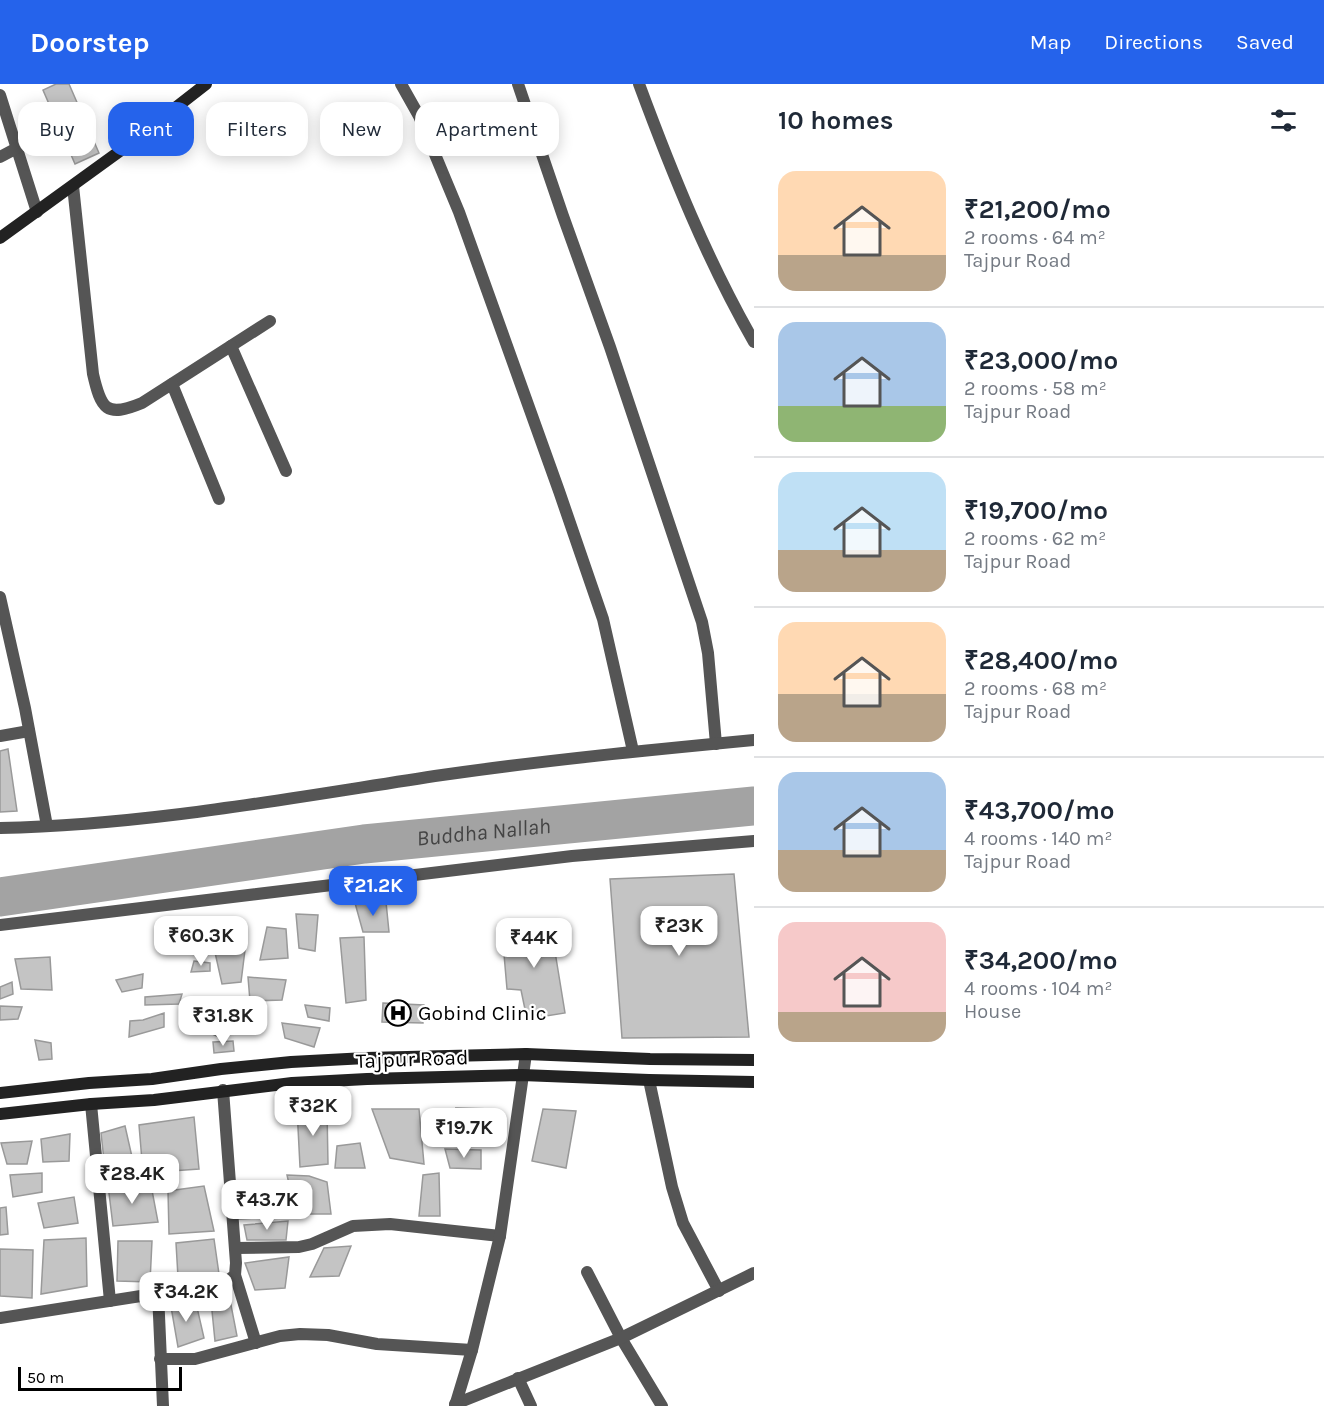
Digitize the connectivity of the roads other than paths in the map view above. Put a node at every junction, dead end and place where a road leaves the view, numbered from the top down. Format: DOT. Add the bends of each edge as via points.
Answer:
graph roads {
  1 [pos="206,84"];
  2 [pos="401,84"];
  3 [pos="518,84"];
  4 [pos="639,84"];
  5 [pos="0,95"];
  6 [pos="17,148"];
  7 [pos="0,157"];
  8 [pos="73,186"];
  9 [pos="37,212"];
  10 [pos="0,238"];
  11 [pos="270,321"];
  12 [pos="754,342"];
  13 [pos="231,346"];
  14 [pos="172,384"];
  15 [pos="286,471"];
  16 [pos="219,499"];
  17 [pos="0,597"];
  18 [pos="3,619"];
  19 [pos="29,731"];
  20 [pos="0,736"];
  21 [pos="754,740"];
  22 [pos="716,744"];
  23 [pos="633,751"];
  24 [pos="47,826"];
  25 [pos="0,828"];
  26 [pos="754,842"];
  27 [pos="0,925"];
  28 [pos="526,1054"];
  29 [pos="754,1060"];
  30 [pos="522,1075"];
  31 [pos="649,1080"];
  32 [pos="754,1082"];
  33 [pos="223,1090"];
  34 [pos="0,1093"];
  35 [pos="91,1104"];
  36 [pos="0,1114"];
  37 [pos="500,1236"];
  38 [pos="235,1248"];
  39 [pos="587,1272"];
  40 [pos="754,1273"];
  41 [pos="235,1275"];
  42 [pos="719,1291"];
  43 [pos="158,1293"];
  44 [pos="110,1301"];
  45 [pos="0,1318"];
  46 [pos="621,1338"];
  47 [pos="256,1343"];
  48 [pos="472,1350"];
  49 [pos="160,1359"];
  50 [pos="518,1378"];
  51 [pos="455,1405"];
  52 [pos="163,1406"];
  53 [pos="531,1406"];
  54 [pos="662,1406"];
  1 -- 8 [label="main road"];
  2 -- 23 [label="street" via="419,116 459,212 559,491 603,619"];
  3 -- 22 [label="street" via="702,622"];
  4 -- 12 [label="street" via="696,227"];
  5 -- 6 [label="street"];
  6 -- 7 [label="street"];
  6 -- 9 [label="street"];
  8 -- 9 [label="main road"];
  8 -- 14 [label="street" via="93,374 102,403 108,409 127,409"];
  9 -- 10 [label="main road"];
  11 -- 13 [label="street"];
  13 -- 14 [label="street"];
  13 -- 15 [label="street"];
  14 -- 16 [label="street"];
  17 -- 18 [label="street"];
  18 -- 19 [label="street"];
  19 -- 20 [label="street"];
  19 -- 24 [label="street"];
  21 -- 22 [label="street"];
  22 -- 23 [label="street"];
  23 -- 24 [label="street" via="501,766 212,810"];
  24 -- 25 [label="street"];
  26 -- 27 [label="street" via="572,856"];
  28 -- 29 [label="main road, Tajpur Road"];
  28 -- 30 [label="street"];
  28 -- 34 [label="main road, Tajpur Road" via="291,1062"];
  30 -- 31 [label="main road, Tajpur Road"];
  30 -- 33 [label="main road, Tajpur Road" via="303,1082"];
  30 -- 37 [label="street"];
  31 -- 32 [label="main road, Tajpur Road"];
  31 -- 42 [label="street" via="683,1223"];
  33 -- 35 [label="main road, Tajpur Road"];
  33 -- 38 [label="street"];
  35 -- 36 [label="main road, Tajpur Road"];
  35 -- 44 [label="street"];
  37 -- 38 [label="street" via="390,1224 353,1226 299,1247"];
  37 -- 48 [label="street"];
  38 -- 41 [label="street"];
  39 -- 46 [label="street"];
  40 -- 42 [label="street"];
  41 -- 43 [label="street" via="226,1282"];
  41 -- 47 [label="street"];
  42 -- 46 [label="street"];
  43 -- 44 [label="street"];
  43 -- 49 [label="street"];
  44 -- 45 [label="street"];
  46 -- 50 [label="street"];
  46 -- 54 [label="street"];
  47 -- 48 [label="street" via="280,1336 313,1334 377,1344"];
  47 -- 49 [label="street" via="195,1359"];
  48 -- 51 [label="street"];
  49 -- 52 [label="street"];
  50 -- 51 [label="street"];
  50 -- 53 [label="street"];
}
